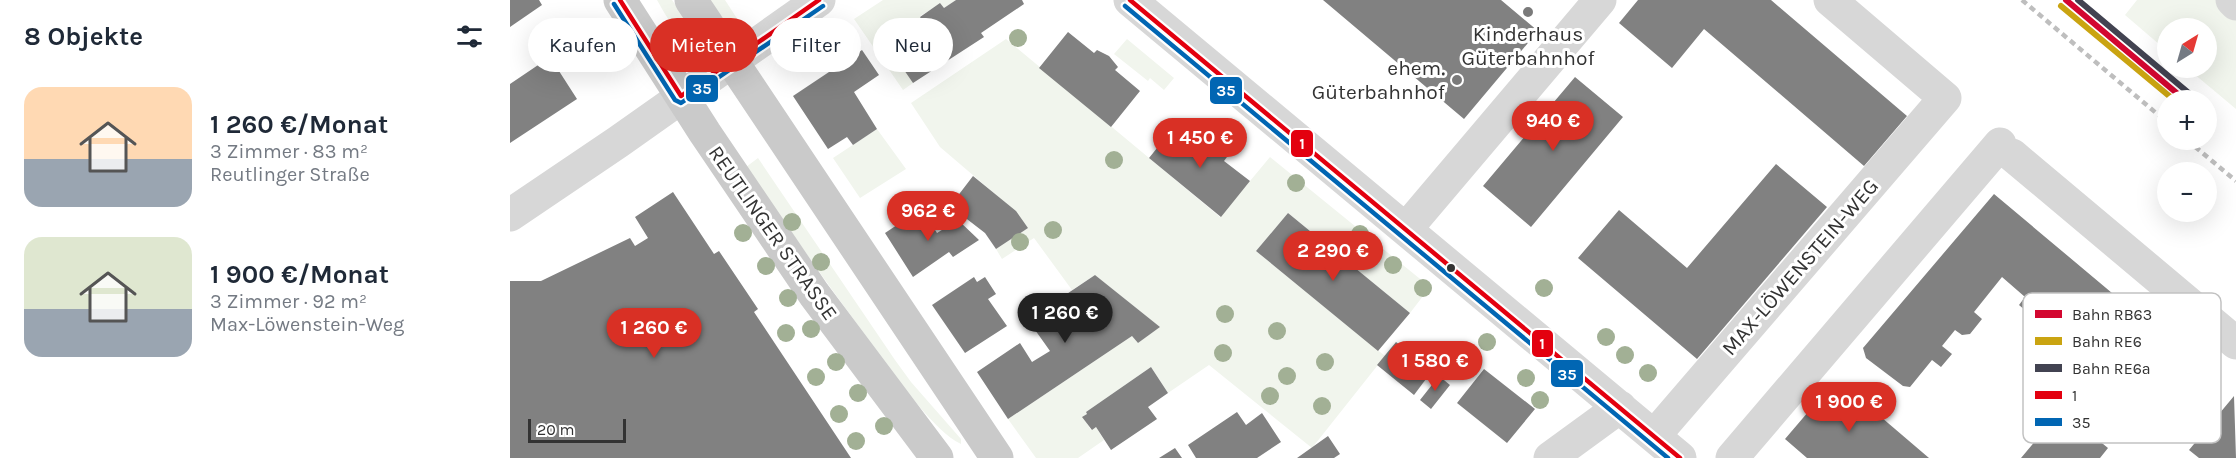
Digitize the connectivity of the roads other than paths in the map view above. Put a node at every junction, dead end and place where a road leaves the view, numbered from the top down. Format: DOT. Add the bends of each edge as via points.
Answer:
graph roads {
  1 [pos="620,0"];
  2 [pos="691,0"];
  3 [pos="819,0"];
  4 [pos="1130,0"];
  5 [pos="1600,0"];
  6 [pos="1830,0"];
  7 [pos="2232,0"];
  8 [pos="2236,4"];
  9 [pos="703,18"];
  10 [pos="758,43"];
  11 [pos="716,72"];
  12 [pos="739,72"];
  13 [pos="681,96"];
  14 [pos="510,215"];
  15 [pos="1406,229"];
  16 [pos="2177,293"];
  17 [pos="2221,330"];
  18 [pos="2236,343"];
  19 [pos="1620,407"];
  20 [pos="1654,436"];
  21 [pos="937,458"];
  22 [pos="997,458"];
  23 [pos="1550,458"];
  24 [pos="1680,458"];
  25 [pos="1732,458"];
  1 -- 13 [label="main road, REUTLINGER STRASSE"];
  2 -- 9 [label="main road"];
  3 -- 10 [label="street"];
  4 -- 15 [label="street"];
  5 -- 15 [label="street"];
  6 -- 20 [label="street, MAX-LÖWENSTEIN-WEG" via="1945,98"];
  7 -- 8 [label="street"];
  11 -- 13 [label="street"];
  12 -- 22 [label="main road"];
  13 -- 14 [label="street"];
  13 -- 21 [label="main road, REUTLINGER STRASSE" via="814,294"];
  15 -- 19 [label="street"];
  16 -- 25 [label="street" via="2006,149"];
  17 -- 18 [label="street"];
  19 -- 20 [label="street"];
  19 -- 23 [label="street"];
  20 -- 24 [label="street"];
}
